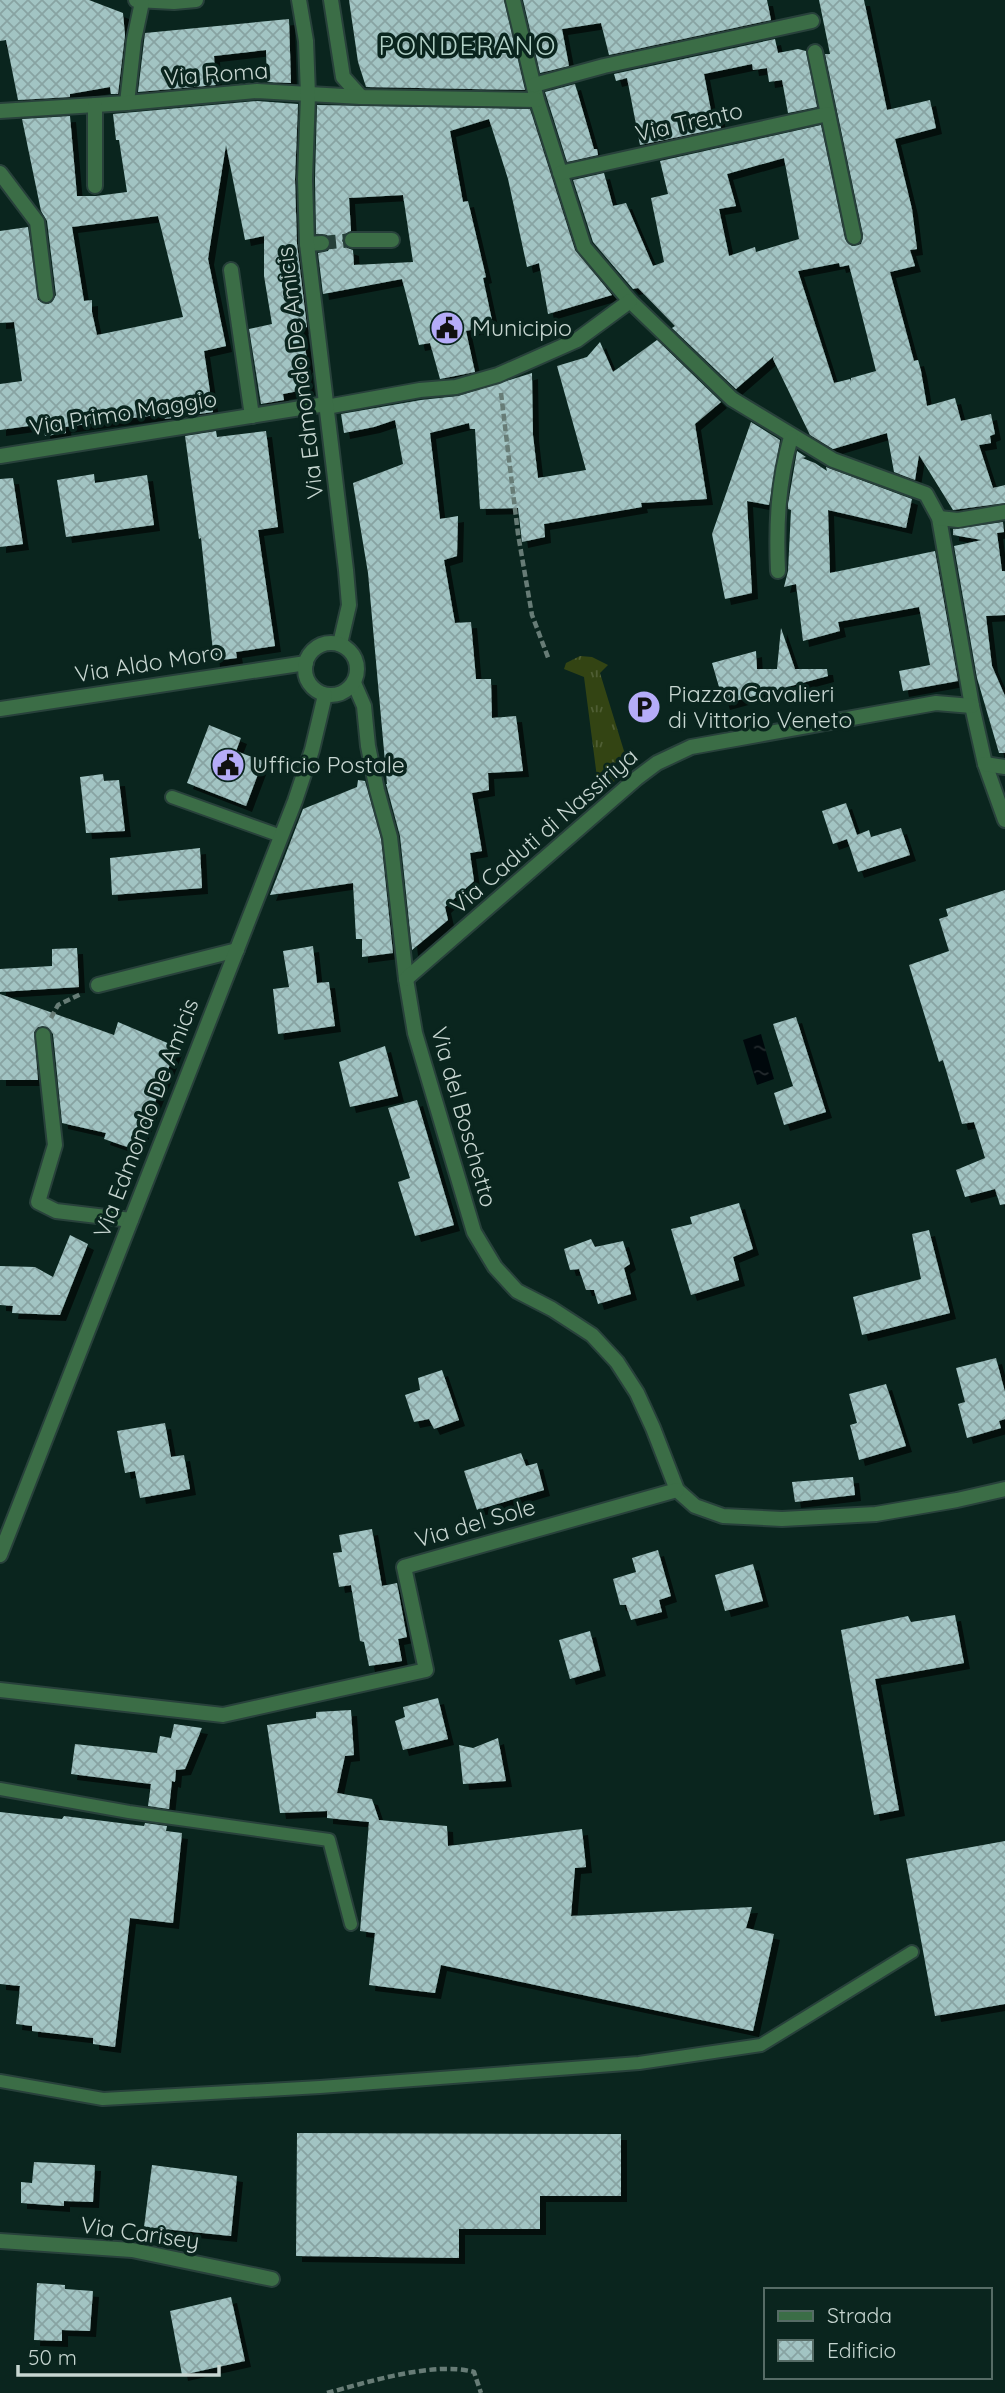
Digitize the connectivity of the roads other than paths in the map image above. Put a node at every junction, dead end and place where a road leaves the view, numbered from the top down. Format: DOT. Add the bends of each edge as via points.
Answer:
graph roads {
  1 [pos="196,0"];
  2 [pos="299,0"];
  3 [pos="331,0"];
  4 [pos="513,0"];
  5 [pos="139,1"];
  6 [pos="812,22"];
  7 [pos="815,52"];
  8 [pos="534,85"];
  9 [pos="308,95"];
  10 [pos="361,97"];
  11 [pos="537,100"];
  12 [pos="127,103"];
  13 [pos="95,105"];
  14 [pos="0,111"];
  15 [pos="828,114"];
  16 [pos="0,173"];
  17 [pos="560,173"];
  18 [pos="95,186"];
  19 [pos="854,237"];
  20 [pos="352,240"];
  21 [pos="392,240"];
  22 [pos="232,270"];
  23 [pos="46,295"];
  24 [pos="630,301"];
  25 [pos="326,406"];
  26 [pos="253,416"];
  27 [pos="791,437"];
  28 [pos="0,456"];
  29 [pos="1005,512"];
  30 [pos="939,518"];
  31 [pos="778,571"];
  32 [pos="340,644"];
  33 [pos="306,663"];
  34 [pos="354,682"];
  35 [pos="325,695"];
  36 [pos="972,706"];
  37 [pos="0,709"];
  38 [pos="985,764"];
  39 [pos="1005,767"];
  40 [pos="172,797"];
  41 [pos="1005,820"];
  42 [pos="281,836"];
  43 [pos="237,950"];
  44 [pos="407,979"];
  45 [pos="98,985"];
  46 [pos="43,1035"];
  47 [pos="131,1220"];
  48 [pos="1005,1489"];
  49 [pos="677,1490"];
  50 [pos="0,1555"];
  51 [pos="0,1690"];
  52 [pos="0,1789"];
  53 [pos="351,1924"];
  54 [pos="912,1952"];
  55 [pos="0,2081"];
  56 [pos="0,2241"];
  57 [pos="272,2278"];
  1 -- 5 [label="street"];
  2 -- 9 [label="street, Via Edmondo De Amicis"];
  3 -- 10 [label="street" via="343,77"];
  4 -- 8 [label="street"];
  5 -- 12 [label="street, Via Roma"];
  6 -- 8 [label="street"];
  7 -- 15 [label="street"];
  8 -- 11 [label="street"];
  9 -- 10 [label="street, Via Roma"];
  9 -- 12 [label="street, Via Roma" via="257,91"];
  9 -- 25 [label="street, Via Edmondo De Amicis" via="305,179 315,243"];
  10 -- 11 [label="street, Via Roma"];
  11 -- 17 [label="street"];
  12 -- 13 [label="street, Via Roma"];
  13 -- 14 [label="street, Via Roma"];
  13 -- 18 [label="street"];
  15 -- 17 [label="street, Via Trento"];
  15 -- 19 [label="street"];
  16 -- 23 [label="street" via="37,222"];
  17 -- 24 [label="street" via="584,247"];
  20 -- 21 [label="street"];
  22 -- 26 [label="street, Via Primo Maggio"];
  24 -- 25 [label="street, Via Primo Maggio" via="578,340 498,375 456,387"];
  24 -- 27 [label="street" via="732,399"];
  25 -- 26 [label="street, Via Primo Maggio"];
  25 -- 32 [label="street, Via Edmondo De Amicis" via="349,605"];
  26 -- 28 [label="street, Via Primo Maggio"];
  27 -- 30 [label="street" via="832,460 926,494"];
  27 -- 31 [label="street" via="781,471"];
  29 -- 30 [label="street" via="958,520"];
  30 -- 36 [label="street"];
  32 -- 33 [label="street" via="315,648"];
  32 -- 34 [label="street" via="354,656"];
  33 -- 35 [label="street" via="309,683"];
  33 -- 37 [label="street, Via Aldo Moro"];
  34 -- 35 [label="street" via="341,693"];
  34 -- 44 [label="street, Via del Boschetto" via="364,706 368,746 390,836"];
  35 -- 42 [label="street, Via Edmondo De Amicis" via="308,762"];
  36 -- 38 [label="street"];
  36 -- 44 [label="street, Via Caduti di Nassiriya" via="936,703 691,747 657,763"];
  38 -- 39 [label="street"];
  38 -- 41 [label="street"];
  40 -- 42 [label="lane"];
  42 -- 43 [label="street, Via Edmondo De Amicis"];
  43 -- 45 [label="street"];
  43 -- 47 [label="street, Via Edmondo De Amicis"];
  44 -- 49 [label="street, Via del Boschetto" via="415,1033 474,1232 495,1267 517,1291 592,1335 617,1362 637,1393"];
  46 -- 47 [label="street" via="55,1145 38,1202 56,1212"];
  47 -- 50 [label="street, Via Edmondo De Amicis"];
  48 -- 49 [label="street" via="876,1514 782,1519 723,1516 695,1506"];
  49 -- 51 [label="street, Via del Sole" via="404,1567 426,1670 223,1715"];
  52 -- 53 [label="lane" via="329,1840"];
  54 -- 55 [label="lane" via="761,2045 639,2063 103,2099"];
  56 -- 57 [label="street, Via Carisey" via="132,2250"];
}
